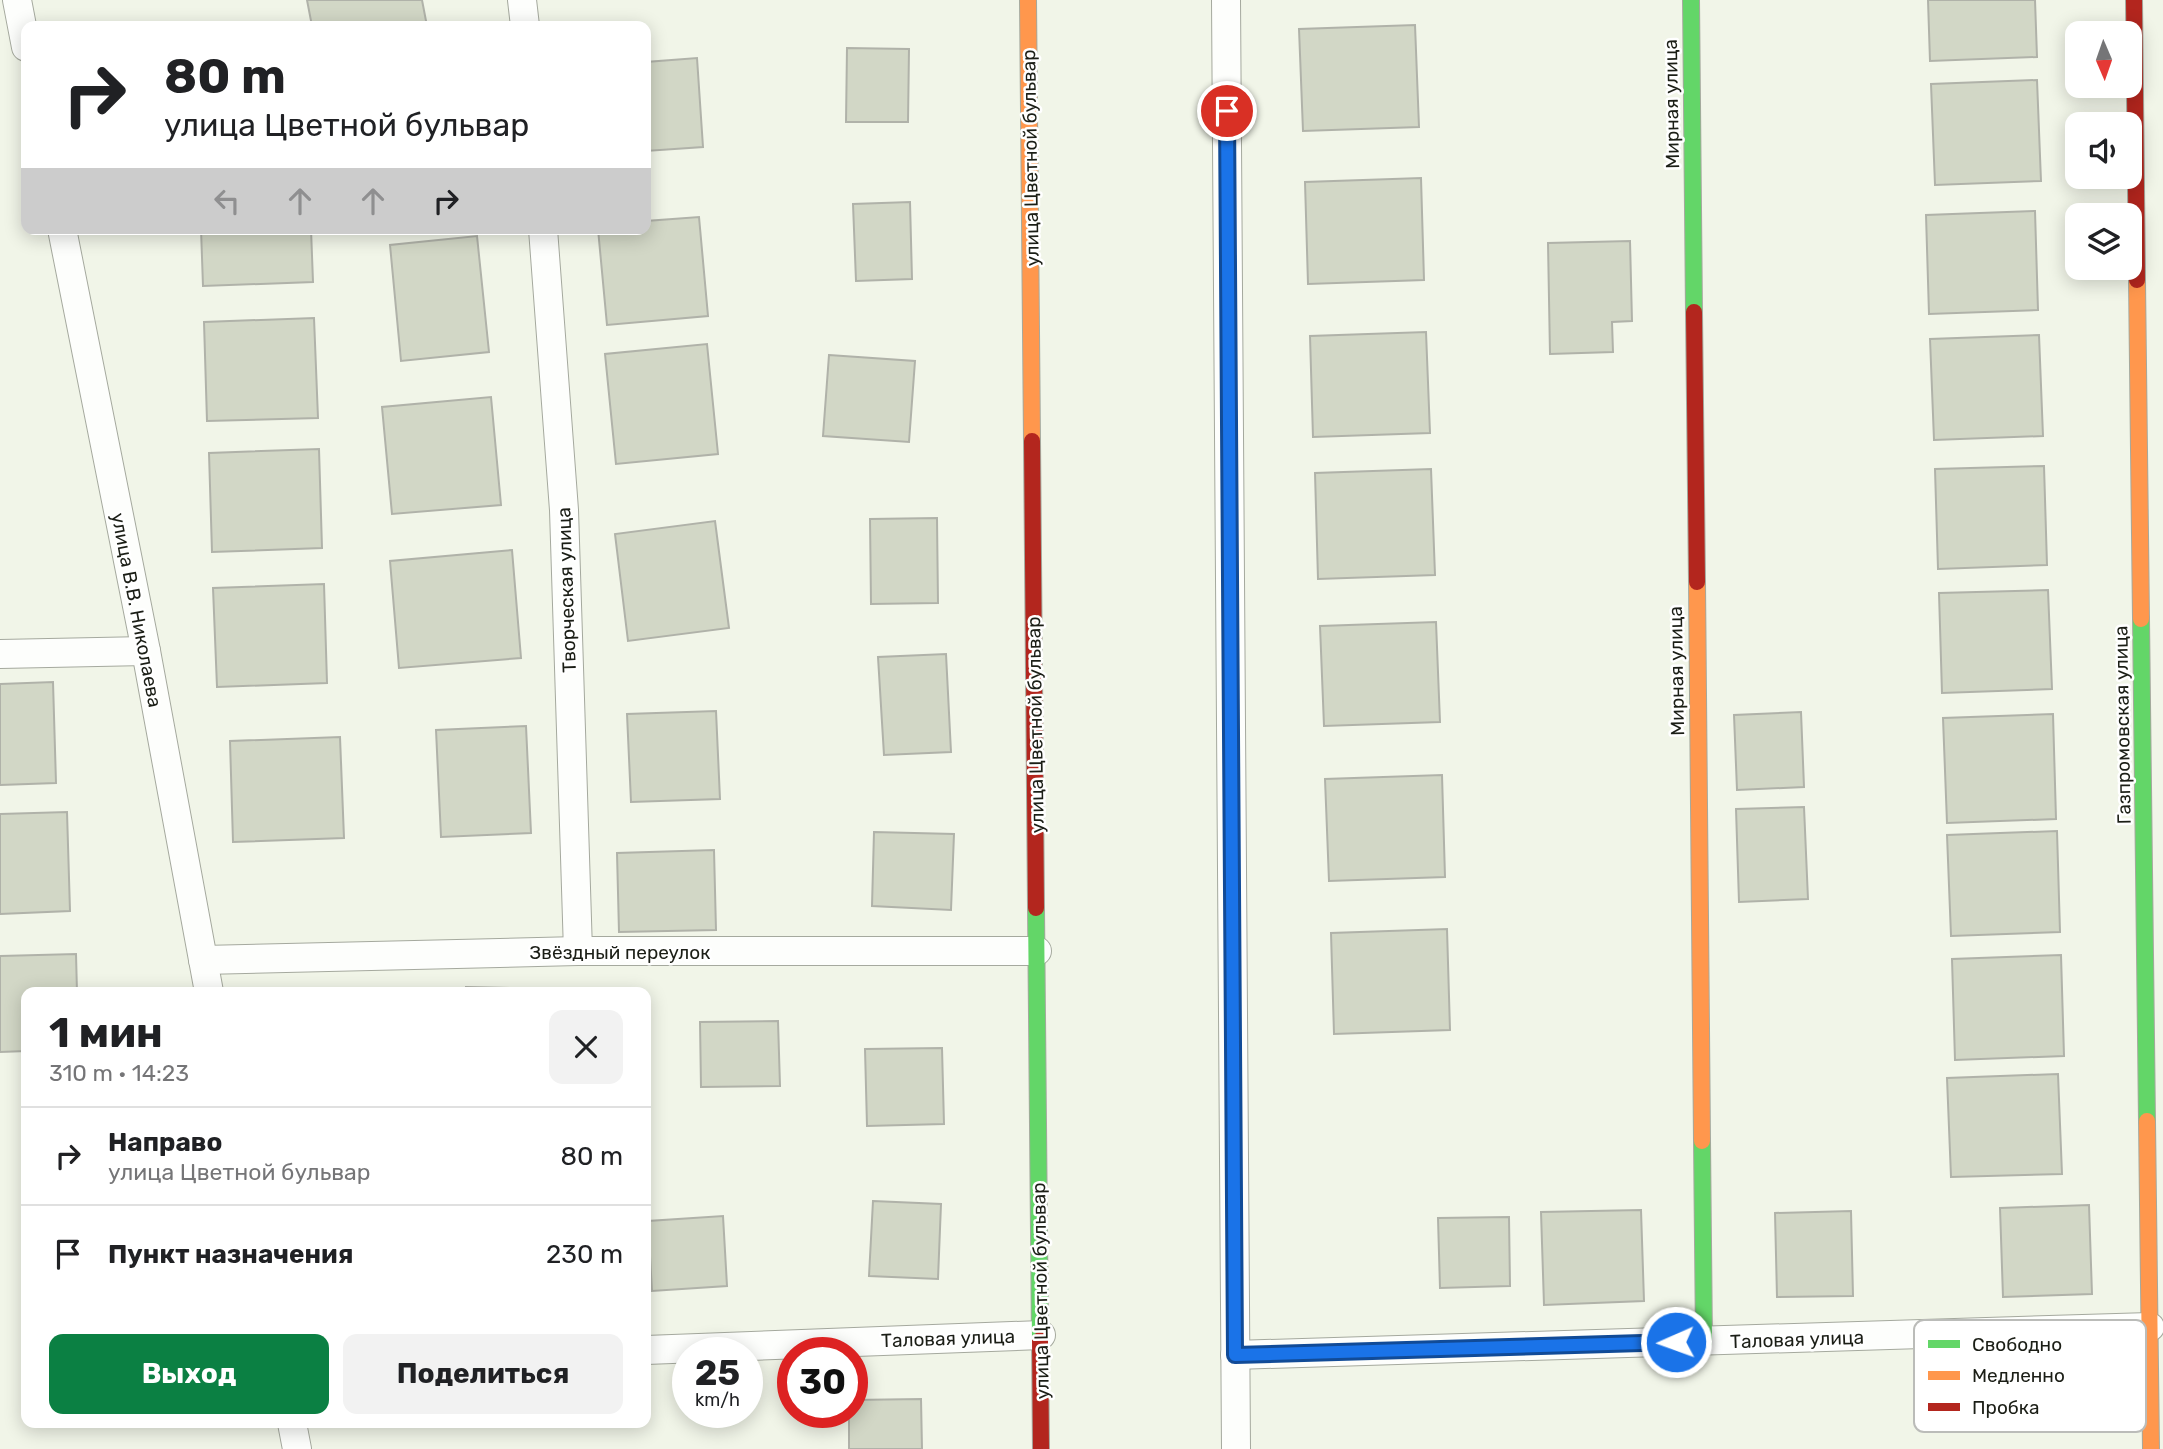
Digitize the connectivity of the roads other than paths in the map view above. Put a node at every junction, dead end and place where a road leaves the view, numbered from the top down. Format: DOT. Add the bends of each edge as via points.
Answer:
graph roads {
  1 [pos="17,0"];
  2 [pos="522,0"];
  3 [pos="1028,0"];
  4 [pos="1226,0"];
  5 [pos="1690,0"];
  6 [pos="2134,0"];
  7 [pos="21,21"];
  8 [pos="524,21"];
  9 [pos="63,235"];
  10 [pos="543,235"];
  11 [pos="146,651"];
  12 [pos="0,654"];
  13 [pos="578,951"];
  14 [pos="1037,951"];
  15 [pos="203,960"];
  16 [pos="208,987"];
  17 [pos="2146,1327"];
  18 [pos="2150,1327"];
  19 [pos="1041,1335"];
  20 [pos="1914,1335"];
  21 [pos="1703,1342"];
  22 [pos="651,1350"];
  23 [pos="1235,1355"];
  24 [pos="293,1428"];
  25 [pos="297,1449"];
  26 [pos="1041,1449"];
  27 [pos="1236,1449"];
  28 [pos="2151,1449"];
  1 -- 7 [label="street"];
  2 -- 8 [label="street"];
  3 -- 14 [label="street, улица Цветной бульвар"];
  4 -- 23 [label="street"];
  5 -- 21 [label="street, Мирная улица"];
  6 -- 18 [label="street, Газпромовская улица"];
  9 -- 11 [label="street, улица В.В. Николаева"];
  10 -- 13 [label="street, Творческая улица" via="564,510"];
  11 -- 12 [label="street"];
  11 -- 15 [label="street, улица В.В. Николаева"];
  13 -- 14 [label="street, Звёздный переулок"];
  13 -- 15 [label="street, Звёздный переулок"];
  14 -- 19 [label="street, улица Цветной бульвар"];
  15 -- 16 [label="street, улица В.В. Николаева"];
  17 -- 18 [label="street, Таловая улица"];
  18 -- 28 [label="street, Газпромовская улица"];
  19 -- 22 [label="street, Таловая улица"];
  19 -- 26 [label="street, улица Цветной бульвар"];
  20 -- 21 [label="street, Таловая улица"];
  21 -- 23 [label="street, Таловая улица"];
  23 -- 27 [label="street"];
  24 -- 25 [label="street"];
}
